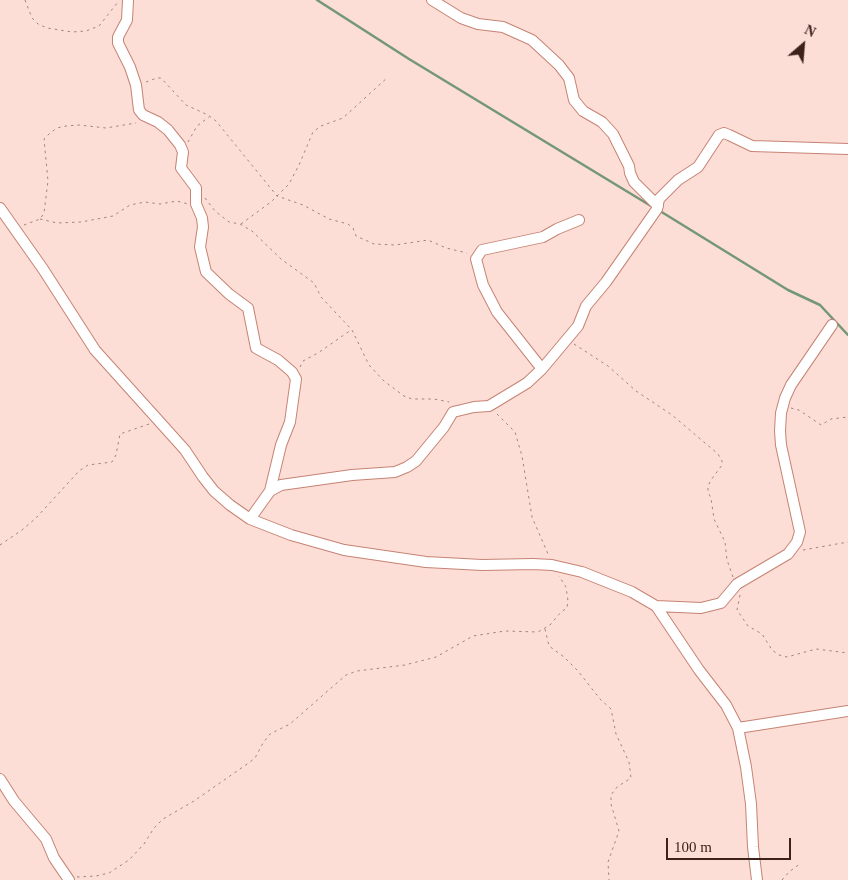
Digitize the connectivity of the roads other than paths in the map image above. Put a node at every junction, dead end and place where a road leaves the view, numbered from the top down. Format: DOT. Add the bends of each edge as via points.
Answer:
graph roads {
  1 [pos="128,0"];
  2 [pos="432,0"];
  3 [pos="848,149"];
  4 [pos="658,206"];
  5 [pos="0,208"];
  6 [pos="579,220"];
  7 [pos="832,325"];
  8 [pos="542,370"];
  9 [pos="270,491"];
  10 [pos="250,518"];
  11 [pos="656,606"];
  12 [pos="848,711"];
  13 [pos="738,728"];
  14 [pos="0,780"];
  15 [pos="68,879"];
  16 [pos="757,880"];
  1 -- 9 [label="street" via="128,20 118,41 120,48 136,86 138,107 143,115 168,130 183,152 181,168 196,188 196,204 202,218 200,247 206,272 248,308 256,348 278,360 296,379 290,422"];
  2 -- 4 [label="street" via="460,18 503,27 532,40 559,64 569,78 579,107 602,122 613,134 634,182"];
  3 -- 4 [label="street" via="752,146 721,134 698,167 666,190"];
  4 -- 8 [label="street" via="586,306 578,326"];
  5 -- 10 [label="street" via="95,350 185,450 214,491"];
  6 -- 8 [label="street" via="543,238 482,250 475,262 497,312"];
  7 -- 11 [label="street" via="791,385 783,407 781,445 800,538 788,554 740,582 725,600 701,608"];
  8 -- 9 [label="street" via="489,406 453,412 439,434 407,467 395,472 290,482"];
  9 -- 10 [label="street"];
  10 -- 11 [label="street" via="276,530 344,550 482,565 552,565 582,572 632,592"];
  11 -- 13 [label="street" via="726,705"];
  12 -- 13 [label="street"];
  13 -- 16 [label="street" via="751,804"];
  14 -- 15 [label="street" via="46,839"];
}
